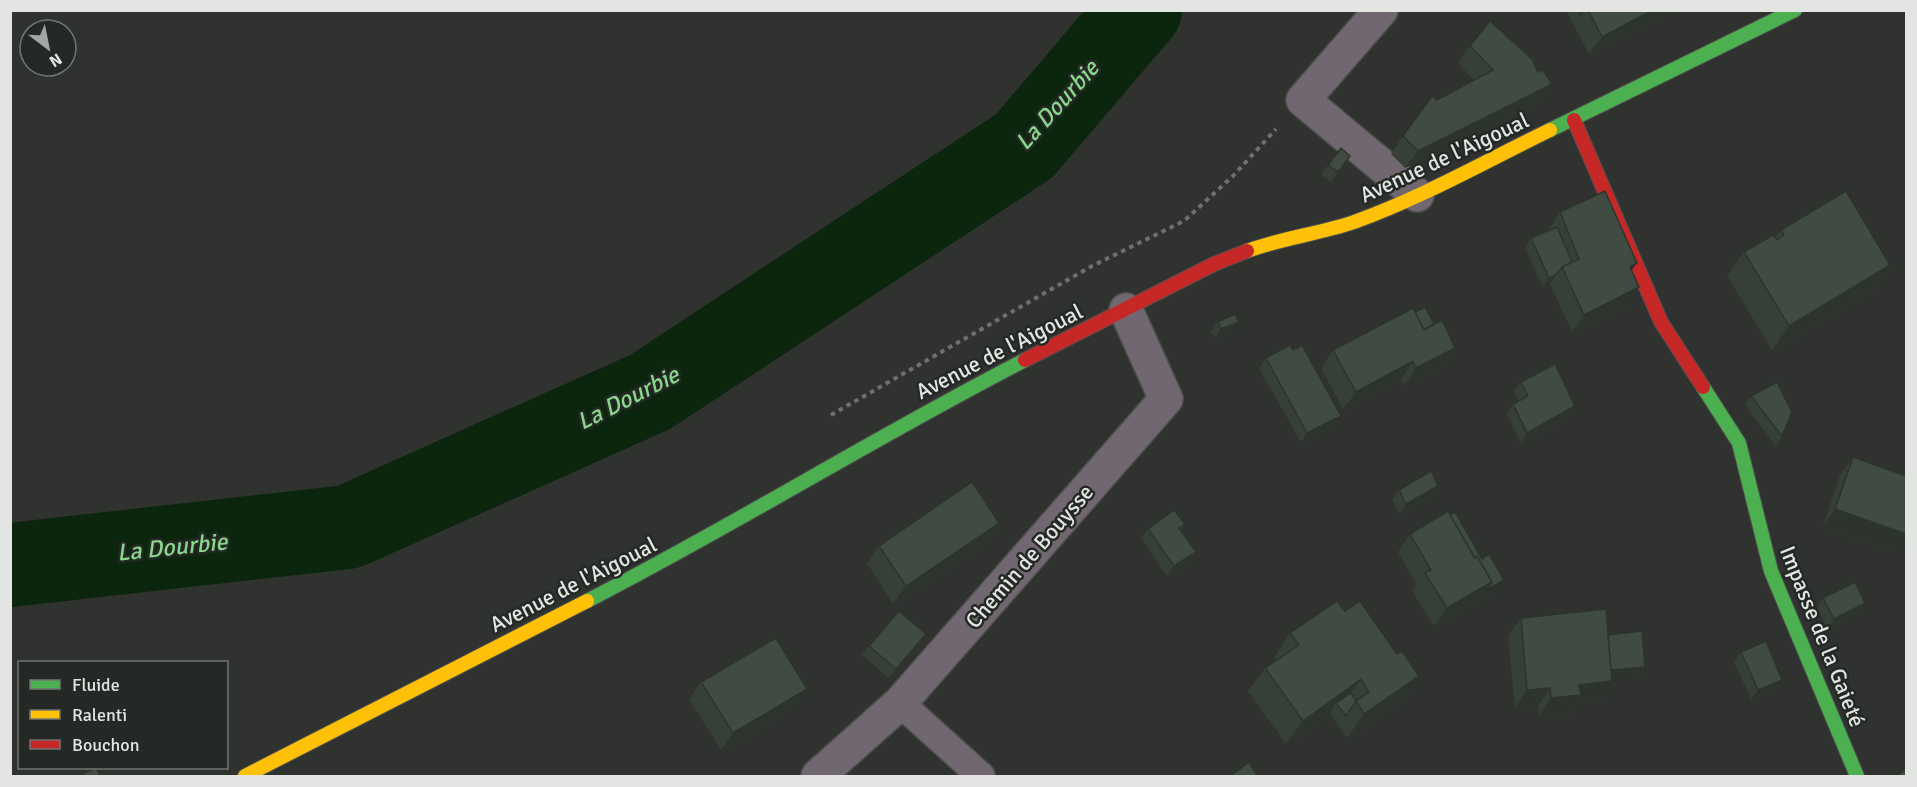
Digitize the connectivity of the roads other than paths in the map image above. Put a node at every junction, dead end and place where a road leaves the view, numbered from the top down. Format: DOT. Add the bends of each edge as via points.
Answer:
graph roads {
  1 [pos="1381,10"];
  2 [pos="1795,10"];
  3 [pos="1574,120"];
  4 [pos="1417,195"];
  5 [pos="1126,310"];
  6 [pos="900,703"];
  7 [pos="244,777"];
  8 [pos="818,777"];
  9 [pos="981,777"];
  10 [pos="1857,777"];
  1 -- 4 [label="street" via="1303,100"];
  2 -- 3 [label="main road, Avenue de l'Aigoual"];
  3 -- 4 [label="main road, Avenue de l'Aigoual"];
  3 -- 10 [label="main road, Impasse de la Gaieté" via="1661,322 1740,444 1771,571"];
  4 -- 5 [label="main road, Avenue de l'Aigoual" via="1353,222 1269,243 1214,264"];
  5 -- 6 [label="street, Chemin de Bouysse" via="1166,399"];
  5 -- 7 [label="main road, Avenue de l'Aigoual" via="941,403 684,550"];
  6 -- 8 [label="street, Chemin de Bouysse"];
  6 -- 9 [label="lane"];
}
